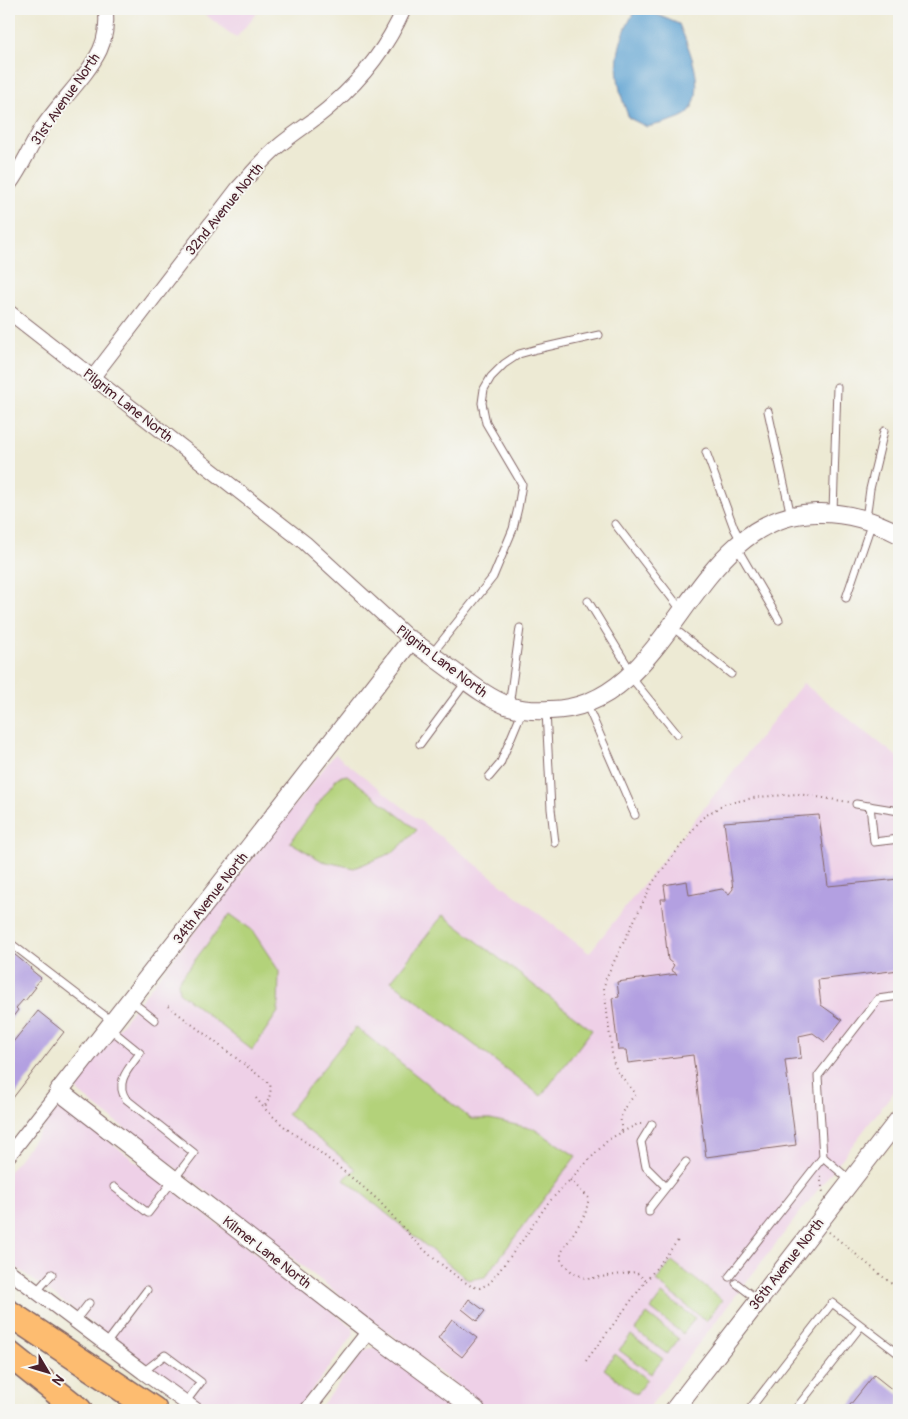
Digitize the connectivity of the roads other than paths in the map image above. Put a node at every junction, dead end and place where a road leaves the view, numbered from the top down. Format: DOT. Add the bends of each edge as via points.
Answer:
graph roads {
  1 [pos="106,9"];
  2 [pos="404,9"];
  3 [pos="9,185"];
  4 [pos="9,312"];
  5 [pos="599,335"];
  6 [pos="93,377"];
  7 [pos="837,386"];
  8 [pos="768,411"];
  9 [pos="884,431"];
  10 [pos="706,452"];
  11 [pos="834,512"];
  12 [pos="791,516"];
  13 [pos="869,520"];
  14 [pos="615,524"];
  15 [pos="899,534"];
  16 [pos="738,544"];
  17 [pos="846,598"];
  18 [pos="588,601"];
  19 [pos="683,611"];
  20 [pos="779,620"];
  21 [pos="671,626"];
  22 [pos="520,628"];
  23 [pos="411,640"];
  24 [pos="431,655"];
  25 [pos="731,674"];
  26 [pos="631,675"];
  27 [pos="467,682"];
  28 [pos="586,703"];
  29 [pos="516,707"];
  30 [pos="546,710"];
  31 [pos="678,734"];
  32 [pos="420,744"];
  33 [pos="490,777"];
  34 [pos="856,804"];
  35 [pos="870,806"];
  36 [pos="899,811"];
  37 [pos="635,816"];
  38 [pos="899,839"];
  39 [pos="555,843"];
  40 [pos="9,942"];
  41 [pos="899,996"];
  42 [pos="130,1000"];
  43 [pos="155,1020"];
  44 [pos="111,1025"];
  45 [pos="59,1090"];
  46 [pos="899,1119"];
  47 [pos="652,1124"];
  48 [pos="9,1155"];
  49 [pos="821,1160"];
  50 [pos="686,1162"];
  51 [pos="174,1180"];
  52 [pos="851,1182"];
  53 [pos="114,1187"];
  54 [pos="666,1187"];
  55 [pos="649,1212"];
  56 [pos="9,1272"];
  57 [pos="52,1274"];
  58 [pos="729,1277"];
  59 [pos="736,1283"];
  60 [pos="147,1290"];
  61 [pos="36,1292"];
  62 [pos="758,1300"];
  63 [pos="90,1303"];
  64 [pos="9,1313"];
  65 [pos="75,1321"];
  66 [pos="861,1326"];
  67 [pos="369,1331"];
  68 [pos="106,1344"];
  69 [pos="9,1354"];
  70 [pos="899,1354"];
  71 [pos="9,1366"];
  72 [pos="143,1372"];
  73 [pos="191,1407"];
  74 [pos="55,1410"];
  75 [pos="79,1410"];
  76 [pos="133,1410"];
  77 [pos="154,1410"];
  78 [pos="307,1410"];
  79 [pos="476,1410"];
  80 [pos="674,1410"];
  81 [pos="750,1410"];
  82 [pos="795,1410"];
  1 -- 3 [label="street, 31st Avenue North" via="107,21 100,50 43,127"];
  2 -- 6 [label="street, 32nd Avenue North" via="381,52 358,80 281,144 238,188"];
  4 -- 6 [label="street, Pilgrim Lane North"];
  5 -- 24 [label="lane" via="519,354 504,364 484,389 482,403 486,423 522,484 518,508 513,530 493,577"];
  6 -- 23 [label="street, Pilgrim Lane North" via="304,543"];
  7 -- 11 [label="lane"];
  8 -- 12 [label="lane"];
  9 -- 13 [label="lane" via="870,489"];
  10 -- 16 [label="lane"];
  11 -- 12 [label="street, Pilgrim Lane North"];
  11 -- 13 [label="street, Pilgrim Lane North"];
  12 -- 16 [label="street, Pilgrim Lane North" via="757,530"];
  13 -- 15 [label="street, Pilgrim Lane North"];
  13 -- 17 [label="lane"];
  14 -- 19 [label="lane"];
  16 -- 19 [label="street, Pilgrim Lane North"];
  16 -- 20 [label="lane"];
  18 -- 26 [label="lane"];
  19 -- 21 [label="street, Pilgrim Lane North"];
  21 -- 25 [label="lane"];
  21 -- 26 [label="street, Pilgrim Lane North"];
  22 -- 29 [label="lane"];
  23 -- 24 [label="street, Pilgrim Lane North"];
  23 -- 42 [label="street, 34th Avenue North"];
  24 -- 27 [label="street, Pilgrim Lane North"];
  26 -- 28 [label="street, Pilgrim Lane North" via="605,695"];
  26 -- 31 [label="lane"];
  27 -- 29 [label="street, Pilgrim Lane North" via="487,696"];
  27 -- 32 [label="lane"];
  28 -- 30 [label="street, Pilgrim Lane North"];
  28 -- 37 [label="lane"];
  29 -- 30 [label="street, Pilgrim Lane North"];
  29 -- 33 [label="lane" via="500,764"];
  30 -- 39 [label="lane"];
  34 -- 35 [label="lane"];
  35 -- 36 [label="lane"];
  35 -- 38 [label="lane" via="874,842"];
  40 -- 44 [label="lane"];
  41 -- 49 [label="lane" via="878,1000 818,1076"];
  42 -- 43 [label="lane"];
  42 -- 44 [label="street, 34th Avenue North"];
  44 -- 45 [label="street, 34th Avenue North"];
  44 -- 51 [label="lane" via="140,1053 122,1078 122,1094 194,1153"];
  45 -- 48 [label="street, 34th Avenue North"];
  45 -- 51 [label="street, Kilmer Lane North"];
  46 -- 52 [label="street, 36th Avenue North"];
  47 -- 54 [label="lane" via="642,1142 646,1167"];
  49 -- 52 [label="lane"];
  49 -- 58 [label="lane"];
  50 -- 54 [label="lane"];
  51 -- 53 [label="lane" via="148,1213"];
  51 -- 67 [label="street, Kilmer Lane North"];
  52 -- 62 [label="street, 36th Avenue North"];
  54 -- 55 [label="lane"];
  56 -- 61 [label="street"];
  57 -- 61 [label="lane"];
  59 -- 62 [label="lane"];
  60 -- 68 [label="lane"];
  61 -- 65 [label="street"];
  62 -- 80 [label="street, 36th Avenue North"];
  63 -- 65 [label="lane"];
  64 -- 76 [label="highway"];
  64 -- 77 [label="highway"];
  65 -- 68 [label="street"];
  66 -- 70 [label="lane"];
  66 -- 81 [label="lane" via="832,1303"];
  66 -- 82 [label="lane"];
  67 -- 78 [label="street"];
  67 -- 79 [label="street, Kilmer Lane North"];
  68 -- 72 [label="street"];
  69 -- 75 [label="highway"];
  71 -- 74 [label="highway"];
  72 -- 73 [label="street"];
  72 -- 73 [label="lane" via="165,1355 201,1382"];
}
